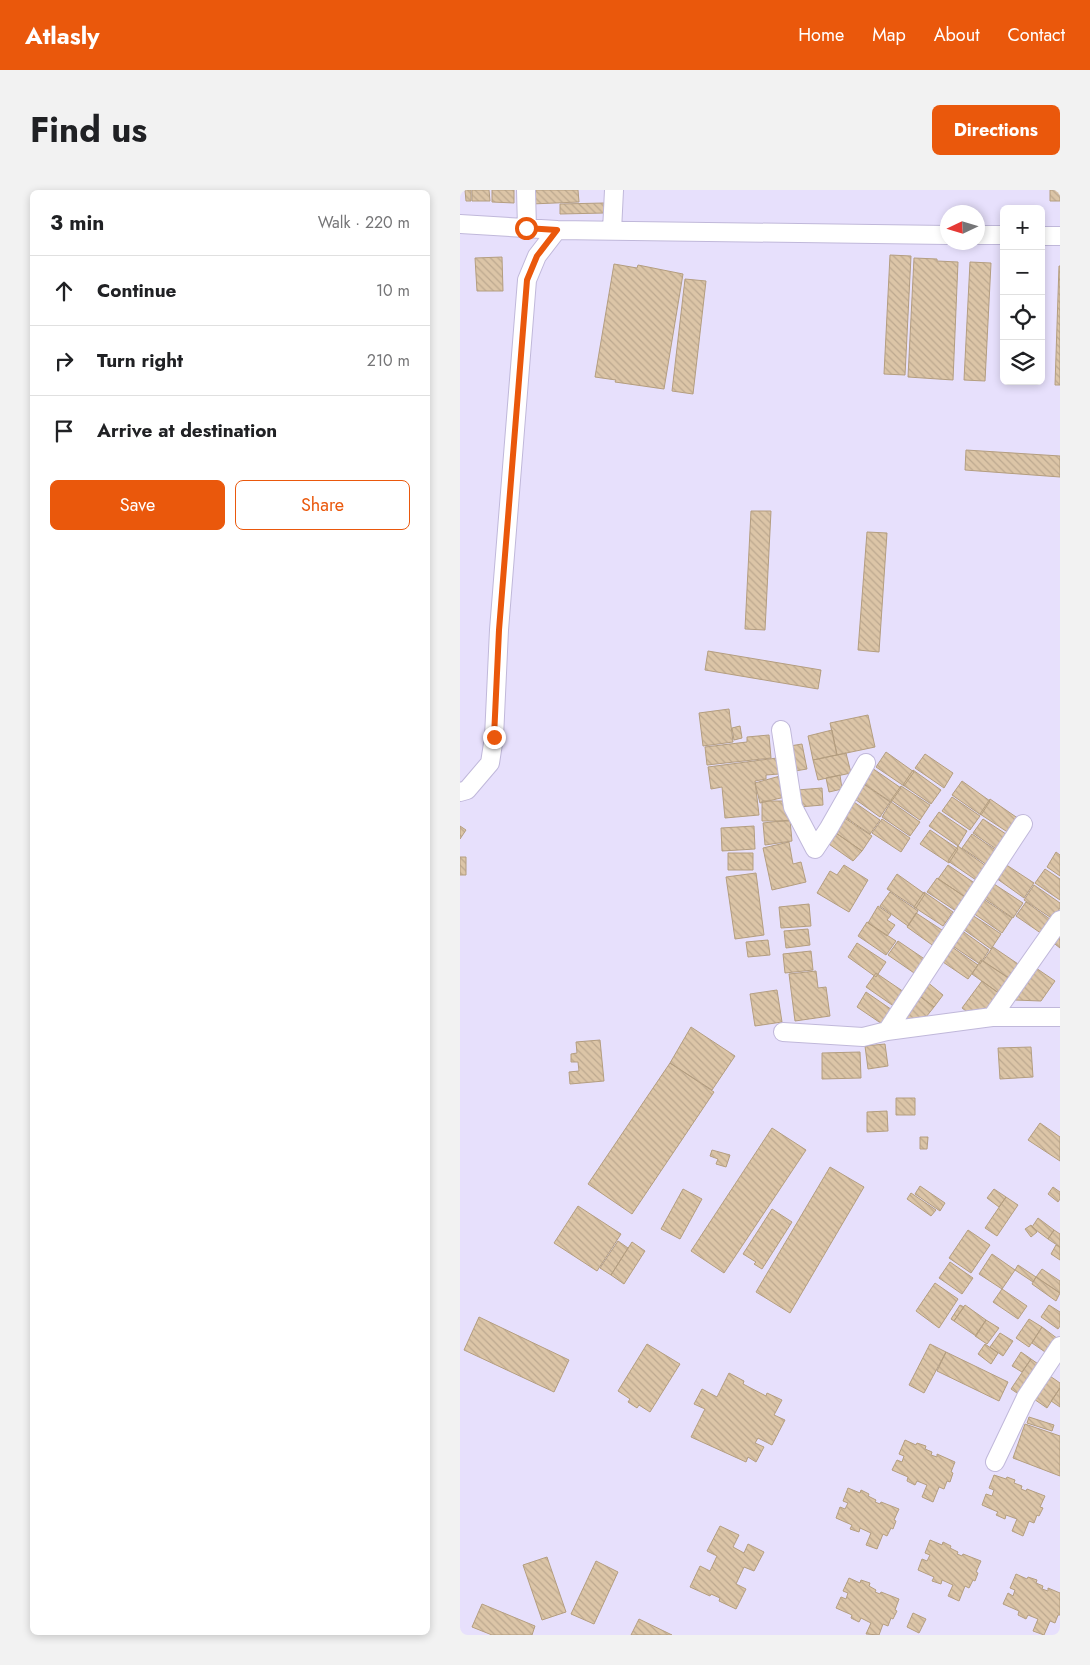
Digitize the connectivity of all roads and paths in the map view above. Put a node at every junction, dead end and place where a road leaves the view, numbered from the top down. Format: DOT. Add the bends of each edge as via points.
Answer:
graph roads {
  1 [pos="526,190"];
  2 [pos="614,190"];
  3 [pos="460,224"];
  4 [pos="526,228"];
  5 [pos="557,230"];
  6 [pos="612,231"];
  7 [pos="940,235"];
  8 [pos="985,235"];
  9 [pos="1000,235"];
  10 [pos="1045,236"];
  11 [pos="1060,236"];
  12 [pos="780,730"];
  13 [pos="866,763"];
  14 [pos="460,792"];
  15 [pos="1023,824"];
  16 [pos="1060,920"];
  17 [pos="992,1017"];
  18 [pos="1060,1017"];
  19 [pos="887,1031"];
  20 [pos="783,1032"];
  21 [pos="1060,1346"];
  22 [pos="995,1462"];
  1 -- 4 [label="street"];
  2 -- 6 [label="street"];
  3 -- 4 [label="street"];
  4 -- 5 [label="street"];
  5 -- 6 [label="street"];
  5 -- 14 [label="street" via="537,256 527,280 493,746 490,763 467,790"];
  6 -- 7 [label="street"];
  8 -- 9 [label="street"];
  10 -- 11 [label="street"];
  12 -- 13 [label="street" via="794,807 815,849"];
  15 -- 19 [label="street"];
  16 -- 17 [label="street"];
  17 -- 18 [label="street"];
  17 -- 19 [label="street"];
  19 -- 20 [label="street" via="863,1037"];
  21 -- 22 [label="street" via="1026,1397"];
}
